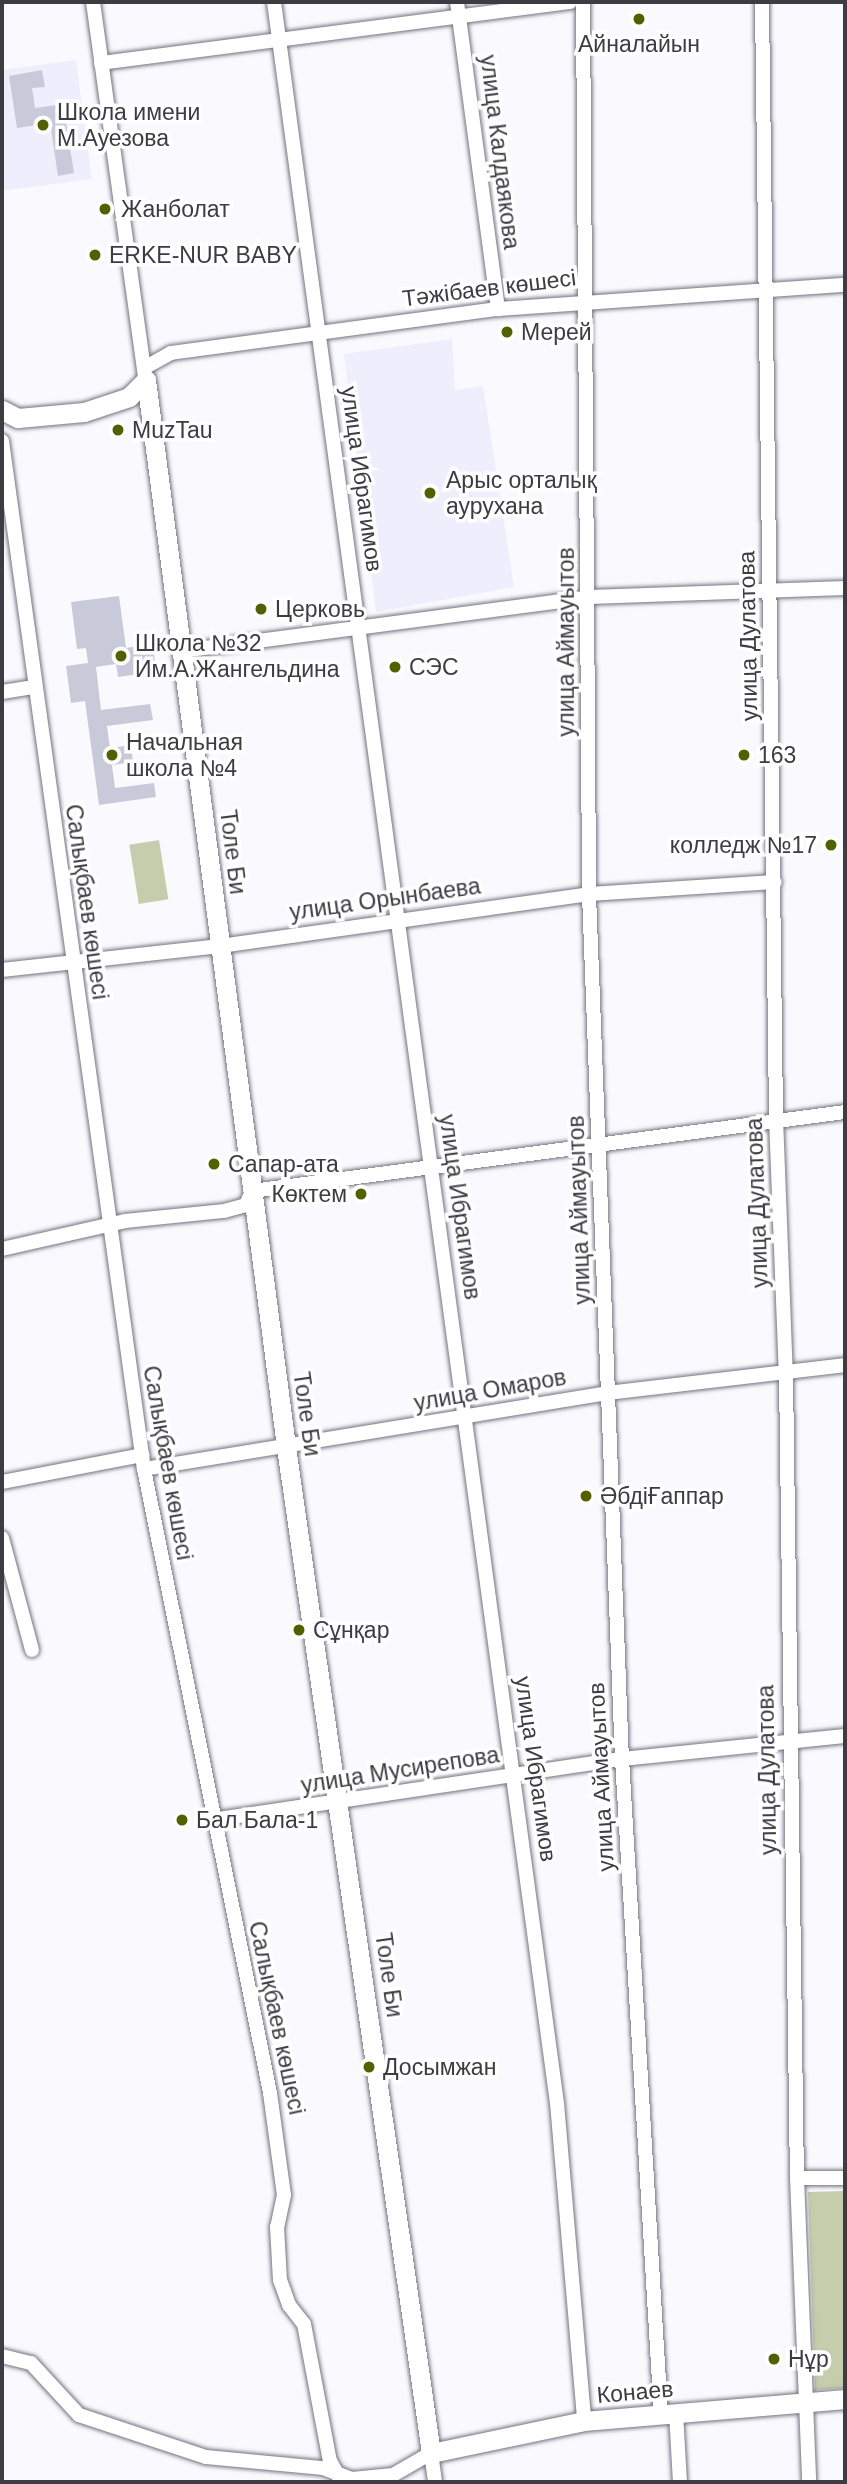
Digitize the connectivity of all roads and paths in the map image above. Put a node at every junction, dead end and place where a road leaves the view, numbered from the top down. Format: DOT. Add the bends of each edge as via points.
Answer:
graph roads {
  1 [pos="93,2"];
  2 [pos="274,2"];
  3 [pos="570,2"];
  4 [pos="583,2"];
  5 [pos="762,2"];
  6 [pos="458,9"];
  7 [pos="280,42"];
  8 [pos="101,62"];
  9 [pos="845,285"];
  10 [pos="764,288"];
  11 [pos="584,299"];
  12 [pos="498,309"];
  13 [pos="319,333"];
  14 [pos="145,374"];
  15 [pos="2,410"];
  16 [pos="2,441"];
  17 [pos="845,588"];
  18 [pos="770,589"];
  19 [pos="590,597"];
  20 [pos="359,626"];
  21 [pos="182,651"];
  22 [pos="33,687"];
  23 [pos="2,692"];
  24 [pos="775,882"];
  25 [pos="589,894"];
  26 [pos="400,919"];
  27 [pos="220,946"];
  28 [pos="73,961"];
  29 [pos="2,970"];
  30 [pos="845,1112"];
  31 [pos="776,1118"];
  32 [pos="600,1140"];
  33 [pos="431,1165"];
  34 [pos="252,1191"];
  35 [pos="107,1228"];
  36 [pos="2,1249"];
  37 [pos="845,1364"];
  38 [pos="786,1374"];
  39 [pos="608,1393"];
  40 [pos="466,1417"];
  41 [pos="286,1447"];
  42 [pos="143,1462"];
  43 [pos="2,1482"];
  44 [pos="2,1538"];
  45 [pos="32,1650"];
  46 [pos="845,1736"];
  47 [pos="788,1742"];
  48 [pos="622,1759"];
  49 [pos="514,1776"];
  50 [pos="341,1804"];
  51 [pos="212,1820"];
  52 [pos="797,2178"];
  53 [pos="845,2178"];
  54 [pos="2,2356"];
  55 [pos="845,2399"];
  56 [pos="806,2403"];
  57 [pos="668,2414"];
  58 [pos="584,2421"];
  59 [pos="431,2453"];
  60 [pos="339,2477"];
  61 [pos="435,2482"];
  62 [pos="680,2482"];
  63 [pos="809,2482"];
  1 -- 8 [label="street"];
  2 -- 7 [label="street, улица Ибрагимов"];
  3 -- 6 [label="street"];
  4 -- 11 [label="street, улица Аймауытов"];
  5 -- 10 [label="street, улица Дулатова"];
  6 -- 7 [label="street"];
  6 -- 12 [label="street, улица Калдаякова"];
  7 -- 8 [label="street"];
  7 -- 13 [label="street, улица Ибрагимов"];
  8 -- 14 [label="street"];
  9 -- 10 [label="street, Тәжібаев көшесі"];
  10 -- 11 [label="street, Тәжібаев көшесі"];
  10 -- 18 [label="street, улица Дулатова"];
  11 -- 12 [label="street, Тәжібаев көшесі"];
  11 -- 19 [label="street, улица Аймауытов"];
  12 -- 13 [label="street, Тәжібаев көшесі"];
  13 -- 14 [label="street, Тәжібаев көшесі" via="170,353"];
  13 -- 20 [label="street, улица Ибрагимов"];
  14 -- 15 [label="main road" via="129,397 84,412 19,418"];
  14 -- 21 [label="main road, Толе Би"];
  16 -- 22 [label="street, Салықбаев көшесі"];
  17 -- 18 [label="street"];
  18 -- 19 [label="street"];
  18 -- 24 [label="street, улица Дулатова"];
  19 -- 20 [label="street"];
  19 -- 25 [label="street, улица Аймауытов"];
  20 -- 21 [label="street"];
  20 -- 26 [label="street, улица Ибрагимов"];
  21 -- 27 [label="main road, Толе Би"];
  22 -- 23 [label="street"];
  22 -- 28 [label="street, Салықбаев көшесі"];
  24 -- 25 [label="street, улица Орынбаева"];
  24 -- 31 [label="street, улица Дулатова"];
  25 -- 26 [label="street, улица Орынбаева"];
  25 -- 32 [label="street, улица Аймауытов"];
  26 -- 27 [label="street, улица Орынбаева"];
  26 -- 33 [label="street, улица Ибрагимов"];
  27 -- 28 [label="street, улица Орынбаева"];
  27 -- 34 [label="main road, Толе Би"];
  28 -- 29 [label="street, улица Орынбаева"];
  28 -- 35 [label="street, Салықбаев көшесі"];
  30 -- 31 [label="street"];
  31 -- 32 [label="street"];
  31 -- 38 [label="street, улица Дулатова"];
  32 -- 33 [label="street"];
  32 -- 39 [label="street, улица Аймауытов"];
  33 -- 34 [label="street"];
  33 -- 40 [label="street, улица Ибрагимов"];
  34 -- 35 [label="street" via="246,1205 225,1211"];
  34 -- 41 [label="main road, Толе Би"];
  35 -- 36 [label="street"];
  35 -- 42 [label="street, Салықбаев көшесі"];
  37 -- 38 [label="street, улица Омаров"];
  38 -- 39 [label="street, улица Омаров"];
  38 -- 47 [label="street, улица Дулатова"];
  39 -- 40 [label="street, улица Омаров"];
  39 -- 48 [label="street, улица Аймауытов"];
  40 -- 41 [label="street, улица Омаров"];
  40 -- 49 [label="street, улица Ибрагимов"];
  41 -- 42 [label="street, улица Омаров"];
  41 -- 50 [label="main road, Толе Би"];
  42 -- 43 [label="street, улица Омаров"];
  42 -- 51 [label="street, Салықбаев көшесі"];
  44 -- 45 [label="street"];
  46 -- 47 [label="street, улица Мусирепова"];
  47 -- 48 [label="street, улица Мусирепова"];
  47 -- 52 [label="street, улица Дулатова"];
  48 -- 49 [label="street, улица Мусирепова"];
  48 -- 57 [label="street, улица Аймауытов"];
  49 -- 50 [label="street, улица Мусирепова"];
  49 -- 58 [label="street, улица Ибрагимов" via="557,2103"];
  50 -- 51 [label="street, улица Мусирепова"];
  50 -- 59 [label="main road, Толе Би"];
  51 -- 60 [label="street, Салықбаев көшесі" via="282,2164 280,2280 289,2305 304,2324 330,2461"];
  52 -- 53 [label="street"];
  52 -- 56 [label="street, улица Дулатова"];
  54 -- 60 [label="street" via="31,2363 79,2415 124,2434 170,2442 206,2457 323,2468"];
  55 -- 56 [label="main road, Конаев"];
  56 -- 57 [label="main road, Конаев"];
  56 -- 63 [label="street, улица Дулатова"];
  57 -- 58 [label="main road, Конаев"];
  57 -- 62 [label="street, улица Аймауытов"];
  58 -- 59 [label="main road, Конаев"];
  59 -- 60 [label="street" via="393,2475"];
  59 -- 61 [label="street"];
}
